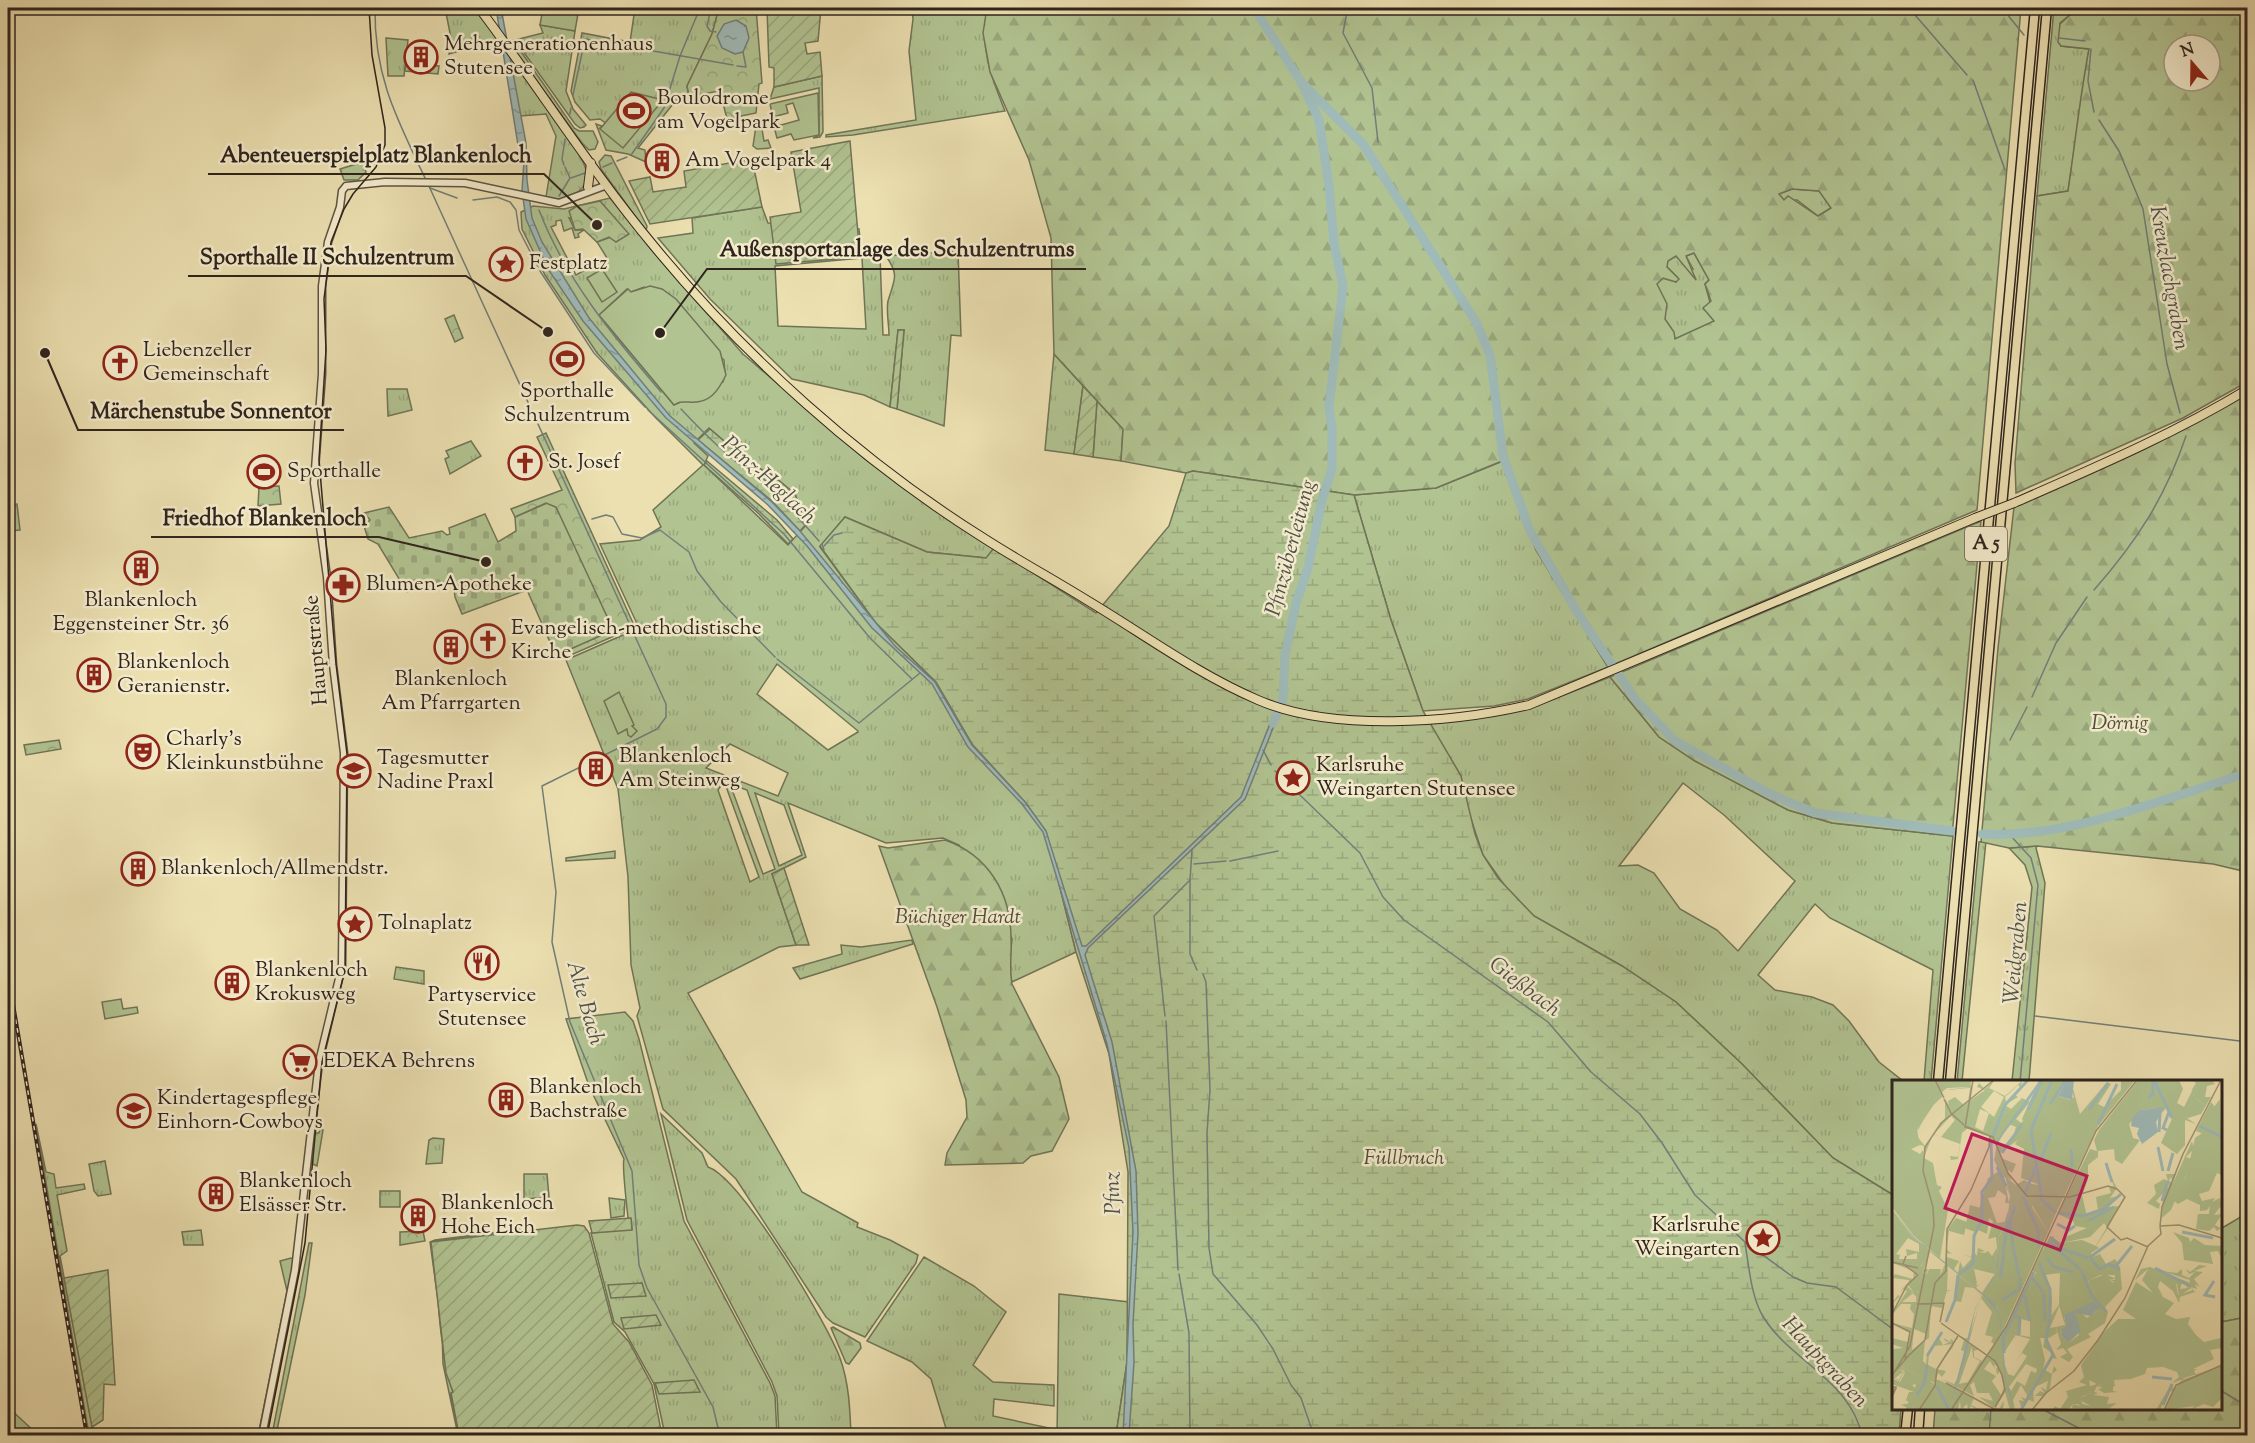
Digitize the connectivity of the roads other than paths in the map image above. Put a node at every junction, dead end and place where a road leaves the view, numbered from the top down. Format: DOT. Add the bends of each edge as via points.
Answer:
graph roads {
  1 [pos="479,8"];
  2 [pos="2035,8"];
  3 [pos="2047,8"];
  4 [pos="591,163"];
  5 [pos="605,183"];
  6 [pos="588,187"];
  7 [pos="583,194"];
  8 [pos="2247,389"];
  9 [pos="1938,1080"];
  10 [pos="1950,1080"];
  11 [pos="1908,1410"];
  12 [pos="1920,1410"];
  13 [pos="262,1436"];
  14 [pos="1905,1436"];
  15 [pos="1918,1436"];
  1 -- 4 [label="main road"];
  2 -- 9 [label="highway, A 5"];
  3 -- 10 [label="highway, A 5"];
  4 -- 5 [label="main road"];
  4 -- 6 [label="main road"];
  5 -- 6 [label="street"];
  5 -- 7 [label="street"];
  5 -- 8 [label="main road, bridge" via="676,273 749,351 866,454 979,536 1214,678 1273,706 1345,720 1482,715 1529,705 2014,502 2177,428"];
  6 -- 7 [label="street"];
  7 -- 13 [label="street, Hauptstraße" via="563,203 495,188 430,181 343,188 328,242 322,286 322,374 314,477 344,761 342,966 319,1062 297,1252"];
  11 -- 14 [label="highway"];
  12 -- 15 [label="highway"];
}
